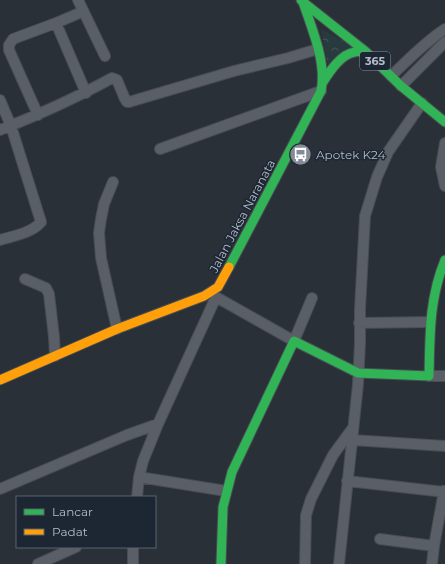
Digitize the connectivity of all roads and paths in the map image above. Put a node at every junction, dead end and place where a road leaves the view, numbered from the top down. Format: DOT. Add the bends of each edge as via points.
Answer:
graph roads {
  1 [pos="78,0"];
  2 [pos="302,1"];
  3 [pos="77,14"];
  4 [pos="56,23"];
  5 [pos="445,29"];
  6 [pos="445,42"];
  7 [pos="318,49"];
  8 [pos="365,51"];
  9 [pos="105,56"];
  10 [pos="392,76"];
  11 [pos="401,86"];
  12 [pos="322,87"];
  13 [pos="86,93"];
  14 [pos="0,100"];
  15 [pos="422,104"];
  16 [pos="38,115"];
  17 [pos="445,122"];
  18 [pos="11,126"];
  19 [pos="0,130"];
  20 [pos="445,143"];
  21 [pos="160,149"];
  22 [pos="113,182"];
  23 [pos="445,186"];
  24 [pos="0,240"];
  25 [pos="445,260"];
  26 [pos="25,279"];
  27 [pos="214,294"];
  28 [pos="312,298"];
  29 [pos="430,322"];
  30 [pos="360,323"];
  31 [pos="117,329"];
  32 [pos="294,341"];
  33 [pos="55,356"];
  34 [pos="358,373"];
  35 [pos="430,376"];
  36 [pos="445,376"];
  37 [pos="0,380"];
  38 [pos="158,424"];
  39 [pos="353,428"];
  40 [pos="352,440"];
  41 [pos="445,446"];
  42 [pos="139,477"];
  43 [pos="348,481"];
  44 [pos="0,489"];
  45 [pos="226,491"];
  46 [pos="444,492"];
  47 [pos="137,496"];
  48 [pos="380,539"];
  49 [pos="434,546"];
  50 [pos="74,548"];
  51 [pos="134,548"];
  52 [pos="38,564"];
  53 [pos="133,564"];
  54 [pos="221,564"];
  55 [pos="304,564"];
  56 [pos="339,564"];
  57 [pos="432,564"];
  1 -- 9 [label="street"];
  2 -- 7 [label="main road"];
  2 -- 8 [label="main road, 365"];
  3 -- 4 [label="street"];
  4 -- 13 [label="street"];
  4 -- 16 [label="street" via="13,39 9,45"];
  5 -- 10 [label="street" via="422,46"];
  6 -- 11 [label="street"];
  7 -- 12 [label="main road" via="322,64"];
  7 -- 13 [label="street" via="129,102 126,101 115,78"];
  8 -- 10 [label="main road, 365"];
  8 -- 12 [label="main road, Jalan Jaksa Naranata" via="354,52 342,59 329,73"];
  10 -- 11 [label="main road, 365"];
  11 -- 15 [label="main road, 365"];
  12 -- 21 [label="street"];
  12 -- 27 [label="main road, Jalan Jaksa Naranata"];
  13 -- 16 [label="street"];
  14 -- 18 [label="street"];
  15 -- 17 [label="main road, 365"];
  15 -- 30 [label="street" via="388,152 365,216"];
  16 -- 18 [label="street"];
  18 -- 19 [label="street"];
  18 -- 24 [label="street" via="41,222 26,232"];
  20 -- 23 [label="street" via="441,167"];
  22 -- 31 [label="street" via="104,204 100,233 101,258"];
  25 -- 29 [label="main road" via="434,292"];
  26 -- 33 [label="street" via="46,288 49,294"];
  27 -- 31 [label="main road, Jalan Jaksa Naranata"];
  27 -- 32 [label="street"];
  27 -- 38 [label="street"];
  28 -- 32 [label="street"];
  29 -- 30 [label="street"];
  29 -- 35 [label="main road"];
  30 -- 34 [label="street"];
  31 -- 33 [label="main road, Jalan Jaksa Naranata"];
  32 -- 34 [label="main road"];
  32 -- 45 [label="main road" via="232,472"];
  33 -- 37 [label="main road, Jalan Jaksa Naranata"];
  34 -- 35 [label="main road"];
  34 -- 39 [label="street"];
  35 -- 36 [label="street"];
  38 -- 42 [label="street"];
  38 -- 44 [label="street"];
  39 -- 40 [label="street"];
  39 -- 55 [label="street" via="333,455 311,499 306,515"];
  40 -- 41 [label="street"];
  40 -- 43 [label="street"];
  42 -- 45 [label="street"];
  42 -- 47 [label="street"];
  43 -- 46 [label="street"];
  43 -- 56 [label="street"];
  45 -- 54 [label="main road"];
  46 -- 49 [label="street"];
  48 -- 49 [label="street"];
  49 -- 57 [label="street"];
  50 -- 52 [label="street"];
  51 -- 53 [label="street"];
}
